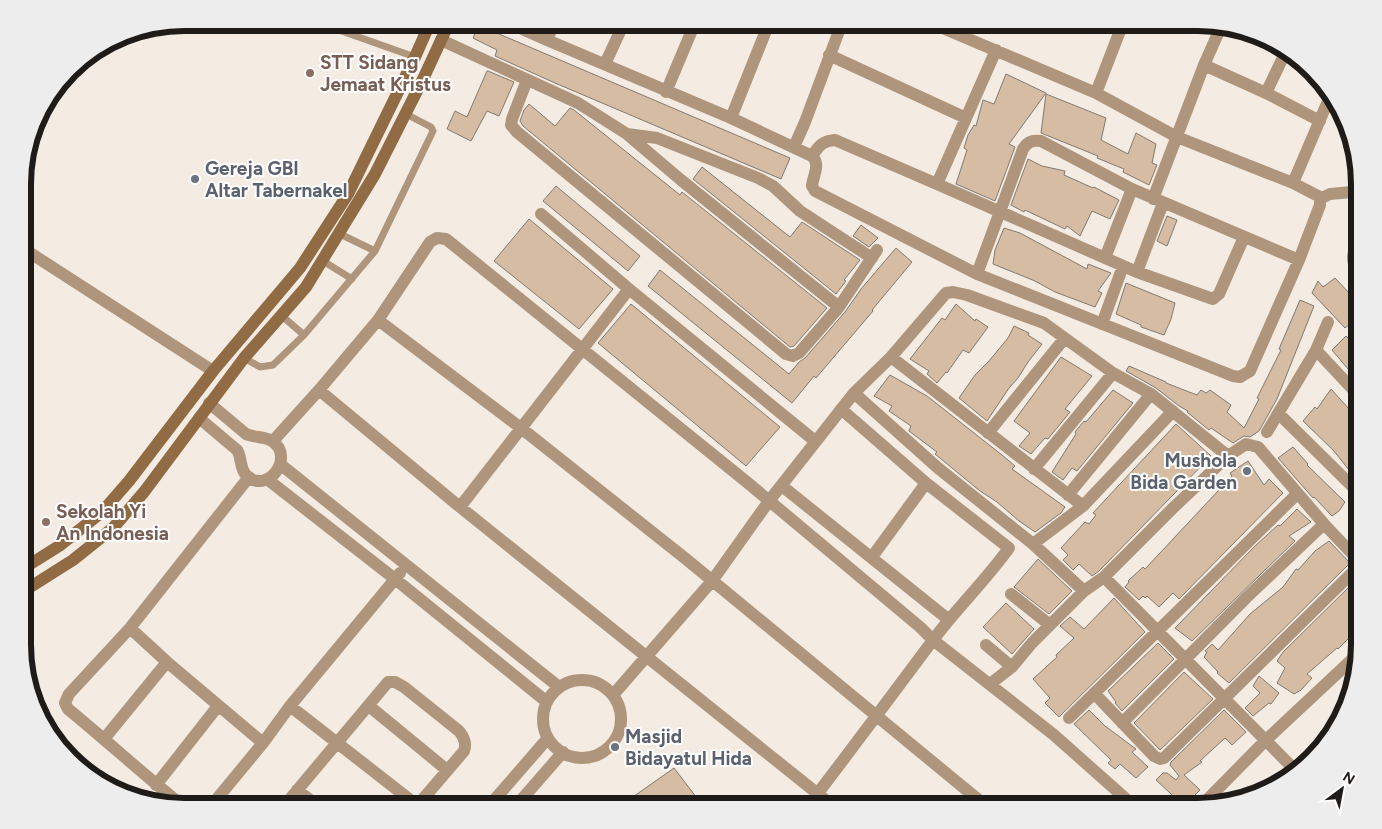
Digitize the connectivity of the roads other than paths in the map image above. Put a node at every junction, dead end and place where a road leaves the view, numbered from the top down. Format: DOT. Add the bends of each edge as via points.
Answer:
graph roads {
  1 [pos="344,31"];
  2 [pos="426,31"];
  3 [pos="445,31"];
  4 [pos="528,31"];
  5 [pos="550,31"];
  6 [pos="620,31"];
  7 [pos="692,31"];
  8 [pos="765,31"];
  9 [pos="838,31"];
  10 [pos="952,31"];
  11 [pos="1120,31"];
  12 [pos="1218,33"];
  13 [pos="441,40"];
  14 [pos="547,40"];
  15 [pos="996,50"];
  16 [pos="829,55"];
  17 [pos="415,57"];
  18 [pos="1283,57"];
  19 [pos="605,64"];
  20 [pos="1204,65"];
  21 [pos="527,80"];
  22 [pos="666,92"];
  23 [pos="1096,93"];
  24 [pos="1266,93"];
  25 [pos="1327,103"];
  26 [pos="406,114"];
  27 [pos="731,118"];
  28 [pos="966,118"];
  29 [pos="1320,121"];
  30 [pos="627,134"];
  31 [pos="1177,137"];
  32 [pos="794,147"];
  33 [pos="812,156"];
  34 [pos="1292,183"];
  35 [pos="936,184"];
  36 [pos="1132,190"];
  37 [pos="1350,192"];
  38 [pos="1320,198"];
  39 [pos="1158,200"];
  40 [pos="1001,212"];
  41 [pos="541,214"];
  42 [pos="340,234"];
  43 [pos="1244,237"];
  44 [pos="375,251"];
  45 [pos="31,254"];
  46 [pos="1105,258"];
  47 [pos="1299,260"];
  48 [pos="323,261"];
  49 [pos="1123,266"];
  50 [pos="1137,272"];
  51 [pos="977,274"];
  52 [pos="352,279"];
  53 [pos="629,289"];
  54 [pos="839,307"];
  55 [pos="282,316"];
  56 [pos="378,320"];
  57 [pos="1328,322"];
  58 [pos="1102,324"];
  59 [pos="304,335"];
  60 [pos="1064,338"];
  61 [pos="582,349"];
  62 [pos="1316,350"];
  63 [pos="891,357"];
  64 [pos="244,358"];
  65 [pos="213,371"];
  66 [pos="1113,373"];
  67 [pos="1350,386"];
  68 [pos="320,390"];
  69 [pos="854,393"];
  70 [pos="1151,394"];
  71 [pos="209,403"];
  72 [pos="841,409"];
  73 [pos="1173,411"];
  74 [pos="1279,414"];
  75 [pos="199,418"];
  76 [pos="521,428"];
  77 [pos="1267,432"];
  78 [pos="988,433"];
  79 [pos="272,441"];
  80 [pos="814,442"];
  81 [pos="1228,456"];
  82 [pos="280,464"];
  83 [pos="1034,469"];
  84 [pos="249,477"];
  85 [pos="267,479"];
  86 [pos="128,481"];
  87 [pos="926,483"];
  88 [pos="1350,484"];
  89 [pos="782,486"];
  90 [pos="144,492"];
  91 [pos="1297,494"];
  92 [pos="1068,495"];
  93 [pos="769,501"];
  94 [pos="1083,506"];
  95 [pos="460,507"];
  96 [pos="1324,524"];
  97 [pos="1033,544"];
  98 [pos="1350,551"];
  99 [pos="872,557"];
  100 [pos="31,564"];
  101 [pos="406,565"];
  102 [pos="1350,575"];
  103 [pos="1104,577"];
  104 [pos="395,579"];
  105 [pos="712,580"];
  106 [pos="31,587"];
  107 [pos="1084,591"];
  108 [pos="1011,594"];
  109 [pos="950,620"];
  110 [pos="1050,625"];
  111 [pos="130,628"];
  112 [pos="1157,632"];
  113 [pos="933,640"];
  114 [pos="986,645"];
  115 [pos="647,656"];
  116 [pos="1184,660"];
  117 [pos="167,662"];
  118 [pos="1349,663"];
  119 [pos="1012,667"];
  120 [pos="990,684"];
  121 [pos="559,688"];
  122 [pos="1094,693"];
  123 [pos="613,695"];
  124 [pos="1224,699"];
  125 [pos="547,702"];
  126 [pos="218,706"];
  127 [pos="290,706"];
  128 [pos="369,706"];
  129 [pos="877,717"];
  130 [pos="1070,718"];
  131 [pos="1122,723"];
  132 [pos="548,738"];
  133 [pos="104,739"];
  134 [pos="1265,740"];
  135 [pos="336,742"];
  136 [pos="263,744"];
  137 [pos="563,752"];
  138 [pos="1291,766"];
  139 [pos="447,770"];
  140 [pos="156,785"];
  141 [pos="297,790"];
  142 [pos="818,793"];
  143 [pos="171,797"];
  144 [pos="823,797"];
  145 [pos="975,797"];
  146 [pos="1124,797"];
  147 [pos="1210,797"];
  148 [pos="218,798"];
  149 [pos="291,798"];
  150 [pos="307,798"];
  151 [pos="407,798"];
  152 [pos="425,798"];
  153 [pos="496,798"];
  154 [pos="527,798"];
  1 -- 17 [label="lane"];
  2 -- 17 [label="main road"];
  3 -- 13 [label="main road"];
  4 -- 14 [label="street"];
  5 -- 14 [label="street"];
  6 -- 19 [label="street"];
  7 -- 22 [label="street"];
  8 -- 27 [label="street"];
  9 -- 16 [label="street"];
  10 -- 15 [label="street"];
  11 -- 23 [label="street"];
  12 -- 20 [label="street"];
  13 -- 21 [label="street"];
  13 -- 26 [label="main road"];
  14 -- 19 [label="street"];
  15 -- 23 [label="street"];
  15 -- 28 [label="street"];
  16 -- 28 [label="street"];
  16 -- 32 [label="street"];
  17 -- 65 [label="main road" via="348,194 300,268"];
  18 -- 24 [label="street"];
  19 -- 22 [label="street"];
  20 -- 24 [label="street"];
  20 -- 31 [label="street"];
  21 -- 30 [label="street" via="578,103"];
  21 -- 54 [label="street" via="512,119 511,125 516,132 786,354 793,356 799,353"];
  22 -- 27 [label="street"];
  23 -- 31 [label="street"];
  24 -- 29 [label="street"];
  25 -- 29 [label="street"];
  26 -- 42 [label="main road"];
  26 -- 44 [label="lane" via="433,131"];
  27 -- 32 [label="street"];
  28 -- 35 [label="street"];
  29 -- 34 [label="street"];
  30 -- 54 [label="street"];
  30 -- 54 [label="street" via="657,138 758,178 773,186 800,211 875,254"];
  31 -- 34 [label="street"];
  31 -- 39 [label="street"];
  32 -- 33 [label="street"];
  33 -- 35 [label="street" via="819,145 835,140"];
  33 -- 51 [label="street" via="817,165 812,186 815,191"];
  34 -- 38 [label="street"];
  35 -- 40 [label="street"];
  36 -- 39 [label="street"];
  36 -- 40 [label="street" via="1035,140 1028,142 1024,149"];
  36 -- 46 [label="street"];
  37 -- 38 [label="street"];
  38 -- 47 [label="street"];
  39 -- 43 [label="street"];
  39 -- 50 [label="street"];
  40 -- 46 [label="street"];
  40 -- 51 [label="street"];
  41 -- 53 [label="street"];
  42 -- 44 [label="lane"];
  42 -- 48 [label="main road"];
  43 -- 47 [label="street"];
  43 -- 50 [label="street" via="1215,298"];
  44 -- 52 [label="lane"];
  45 -- 65 [label="street"];
  46 -- 49 [label="street"];
  47 -- 58 [label="street" via="1250,371 1240,377"];
  48 -- 52 [label="lane"];
  48 -- 55 [label="main road"];
  49 -- 50 [label="street"];
  49 -- 58 [label="street"];
  51 -- 58 [label="street"];
  52 -- 59 [label="lane"];
  53 -- 61 [label="street"];
  53 -- 80 [label="street"];
  55 -- 59 [label="lane"];
  55 -- 64 [label="main road"];
  56 -- 61 [label="street" via="430,242 442,238"];
  56 -- 68 [label="street"];
  56 -- 76 [label="street"];
  57 -- 62 [label="street"];
  59 -- 64 [label="lane" via="273,365 260,368"];
  60 -- 63 [label="street" via="1044,323 952,292 946,293"];
  60 -- 66 [label="street"];
  60 -- 78 [label="street"];
  61 -- 76 [label="street"];
  61 -- 93 [label="street"];
  62 -- 67 [label="street"];
  62 -- 74 [label="street"];
  63 -- 69 [label="street"];
  63 -- 78 [label="street"];
  64 -- 71 [label="main road"];
  65 -- 86 [label="main road"];
  66 -- 70 [label="street"];
  66 -- 83 [label="street"];
  68 -- 79 [label="street"];
  68 -- 95 [label="street"];
  69 -- 72 [label="street"];
  69 -- 97 [label="street" via="938,468"];
  70 -- 73 [label="street"];
  70 -- 92 [label="street"];
  71 -- 75 [label="main road"];
  71 -- 79 [label="street" via="246,434"];
  72 -- 80 [label="street"];
  72 -- 87 [label="street"];
  73 -- 81 [label="street"];
  73 -- 94 [label="street"];
  74 -- 77 [label="street"];
  74 -- 88 [label="street"];
  75 -- 84 [label="street" via="237,450 242,469"];
  75 -- 90 [label="main road"];
  76 -- 95 [label="street"];
  76 -- 105 [label="street"];
  78 -- 83 [label="street"];
  79 -- 82 [label="street" via="280,451"];
  80 -- 89 [label="street"];
  81 -- 91 [label="street" via="1246,444 1258,447"];
  81 -- 103 [label="street"];
  82 -- 85 [label="street" via="276,473"];
  82 -- 101 [label="street"];
  83 -- 92 [label="street"];
  84 -- 85 [label="street" via="258,481"];
  84 -- 111 [label="street"];
  85 -- 104 [label="street"];
  86 -- 90 [label="main road"];
  86 -- 100 [label="main road" via="102,512"];
  87 -- 99 [label="street"];
  87 -- 109 [label="street" via="1009,548"];
  89 -- 93 [label="street"];
  89 -- 99 [label="street"];
  90 -- 106 [label="main road" via="113,528 73,560"];
  91 -- 96 [label="street"];
  91 -- 112 [label="street"];
  92 -- 94 [label="street"];
  93 -- 105 [label="street"];
  93 -- 113 [label="street"];
  94 -- 97 [label="street"];
  95 -- 115 [label="street"];
  96 -- 98 [label="street"];
  96 -- 116 [label="street"];
  97 -- 107 [label="street"];
  99 -- 109 [label="street"];
  101 -- 104 [label="street"];
  101 -- 121 [label="street"];
  102 -- 124 [label="street"];
  103 -- 107 [label="street"];
  103 -- 112 [label="street"];
  104 -- 125 [label="street"];
  104 -- 127 [label="street"];
  105 -- 115 [label="street"];
  105 -- 129 [label="street"];
  107 -- 110 [label="street"];
  108 -- 110 [label="street"];
  109 -- 113 [label="street"];
  110 -- 119 [label="street"];
  111 -- 117 [label="street"];
  111 -- 133 [label="street" via="69,694 65,703 68,710"];
  112 -- 116 [label="street"];
  112 -- 122 [label="street"];
  113 -- 120 [label="street"];
  113 -- 129 [label="street"];
  114 -- 119 [label="street"];
  115 -- 123 [label="street"];
  115 -- 142 [label="street"];
  116 -- 124 [label="street"];
  116 -- 131 [label="street"];
  117 -- 126 [label="street"];
  117 -- 133 [label="street"];
  118 -- 134 [label="street"];
  119 -- 120 [label="street"];
  120 -- 146 [label="street"];
  121 -- 123 [label="street" via="581,680 604,687"];
  121 -- 125 [label="street"];
  122 -- 130 [label="street"];
  122 -- 131 [label="street"];
  123 -- 137 [label="street" via="620,710 621,727 610,746 590,757 579,758"];
  124 -- 131 [label="street" via="1160,759"];
  124 -- 134 [label="street"];
  125 -- 132 [label="street" via="544,723"];
  126 -- 136 [label="street"];
  126 -- 140 [label="street"];
  127 -- 135 [label="street"];
  127 -- 136 [label="street"];
  128 -- 135 [label="street"];
  128 -- 139 [label="street"];
  128 -- 139 [label="street" via="388,682 395,682 459,731 466,745"];
  129 -- 142 [label="street"];
  129 -- 145 [label="street"];
  132 -- 137 [label="street"];
  132 -- 153 [label="street"];
  133 -- 140 [label="street"];
  134 -- 138 [label="street"];
  134 -- 147 [label="street"];
  135 -- 141 [label="street"];
  135 -- 151 [label="street"];
  136 -- 148 [label="street"];
  137 -- 154 [label="street"];
  139 -- 152 [label="street"];
  140 -- 143 [label="street"];
  141 -- 149 [label="street"];
  141 -- 150 [label="street"];
  142 -- 144 [label="street"];
}
